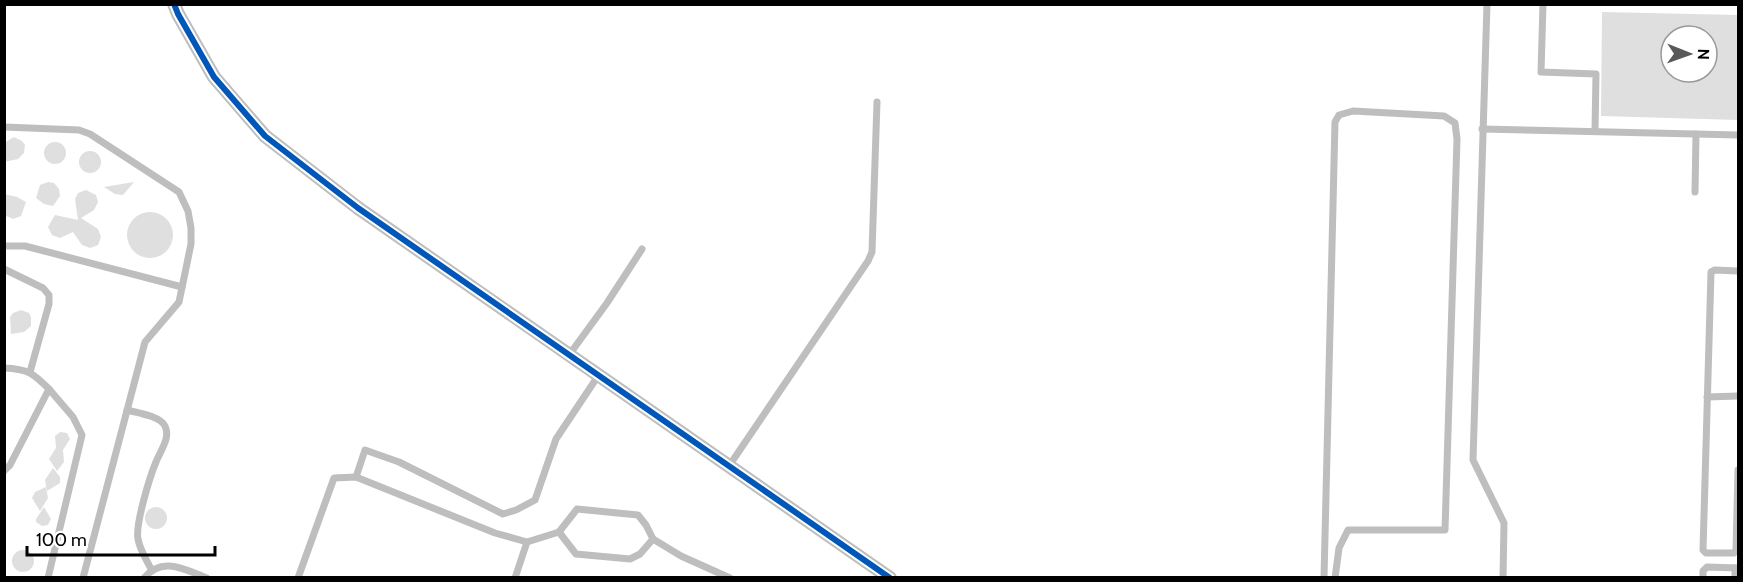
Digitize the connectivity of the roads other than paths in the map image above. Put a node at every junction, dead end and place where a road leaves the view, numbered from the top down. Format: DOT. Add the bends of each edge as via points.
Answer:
graph roads {
  1 [pos="174,4"];
  2 [pos="1487,4"];
  3 [pos="1543,4"];
  4 [pos="877,102"];
  5 [pos="4,127"];
  6 [pos="1482,129"];
  7 [pos="1594,131"];
  8 [pos="1696,134"];
  9 [pos="1738,135"];
  10 [pos="1695,192"];
  11 [pos="4,246"];
  12 [pos="642,249"];
  13 [pos="4,269"];
  14 [pos="1738,271"];
  15 [pos="182,287"];
  16 [pos="569,355"];
  17 [pos="4,368"];
  18 [pos="30,372"];
  19 [pos="598,376"];
  20 [pos="49,389"];
  21 [pos="1738,396"];
  22 [pos="1707,397"];
  23 [pos="127,410"];
  24 [pos="729,466"];
  25 [pos="1738,470"];
  26 [pos="4,471"];
  27 [pos="356,477"];
  28 [pos="1738,516"];
  29 [pos="559,532"];
  30 [pos="653,539"];
  31 [pos="527,542"];
  32 [pos="1737,568"];
  33 [pos="151,569"];
  34 [pos="48,578"];
  35 [pos="83,578"];
  36 [pos="144,578"];
  37 [pos="207,578"];
  38 [pos="298,578"];
  39 [pos="515,578"];
  40 [pos="730,578"];
  41 [pos="890,578"];
  42 [pos="1324,578"];
  43 [pos="1335,578"];
  44 [pos="1503,578"];
  45 [pos="1703,578"];
  46 [pos="1735,578"];
  1 -- 16 [label="street" via="214,77 265,136 358,208"];
  2 -- 6 [label="lane"];
  3 -- 7 [label="lane" via="1541,72 1596,74"];
  4 -- 24 [label="lane" via="872,252"];
  5 -- 15 [label="lane" via="79,130 179,192 191,228"];
  6 -- 7 [label="lane"];
  6 -- 44 [label="lane" via="1473,460 1504,523"];
  7 -- 8 [label="lane"];
  8 -- 9 [label="lane"];
  8 -- 10 [label="lane"];
  11 -- 15 [label="lane" via="25,246"];
  12 -- 16 [label="lane"];
  13 -- 18 [label="lane" via="43,288 48,295 49,304"];
  14 -- 22 [label="lane" via="1711,272"];
  15 -- 23 [label="lane" via="179,302 145,342"];
  16 -- 19 [label="street"];
  17 -- 18 [label="lane"];
  18 -- 20 [label="lane"];
  19 -- 24 [label="street"];
  19 -- 27 [label="lane" via="556,439 535,501 516,510 503,514 399,462 365,450"];
  20 -- 26 [label="lane"];
  20 -- 34 [label="lane" via="73,417 82,435"];
  21 -- 22 [label="lane"];
  22 -- 28 [label="lane" via="1704,552 1735,552"];
  23 -- 33 [label="lane" via="159,420 165,424 167,433 138,524 137,538"];
  23 -- 35 [label="lane"];
  24 -- 41 [label="street"];
  25 -- 28 [label="lane"];
  27 -- 31 [label="lane" via="495,534"];
  27 -- 38 [label="lane" via="334,478"];
  29 -- 30 [label="lane" via="576,554 630,559"];
  29 -- 30 [label="lane" via="577,509 606,511 638,515"];
  29 -- 31 [label="lane"];
  30 -- 40 [label="lane"];
  31 -- 39 [label="lane"];
  32 -- 45 [label="lane" via="1707,567"];
  32 -- 46 [label="lane"];
  33 -- 36 [label="lane"];
  33 -- 37 [label="lane" via="165,565"];
  42 -- 43 [label="lane" via="1335,122 1339,115 1353,111 1444,116 1455,123 1457,139 1445,530 1348,530 1340,548"];
}
